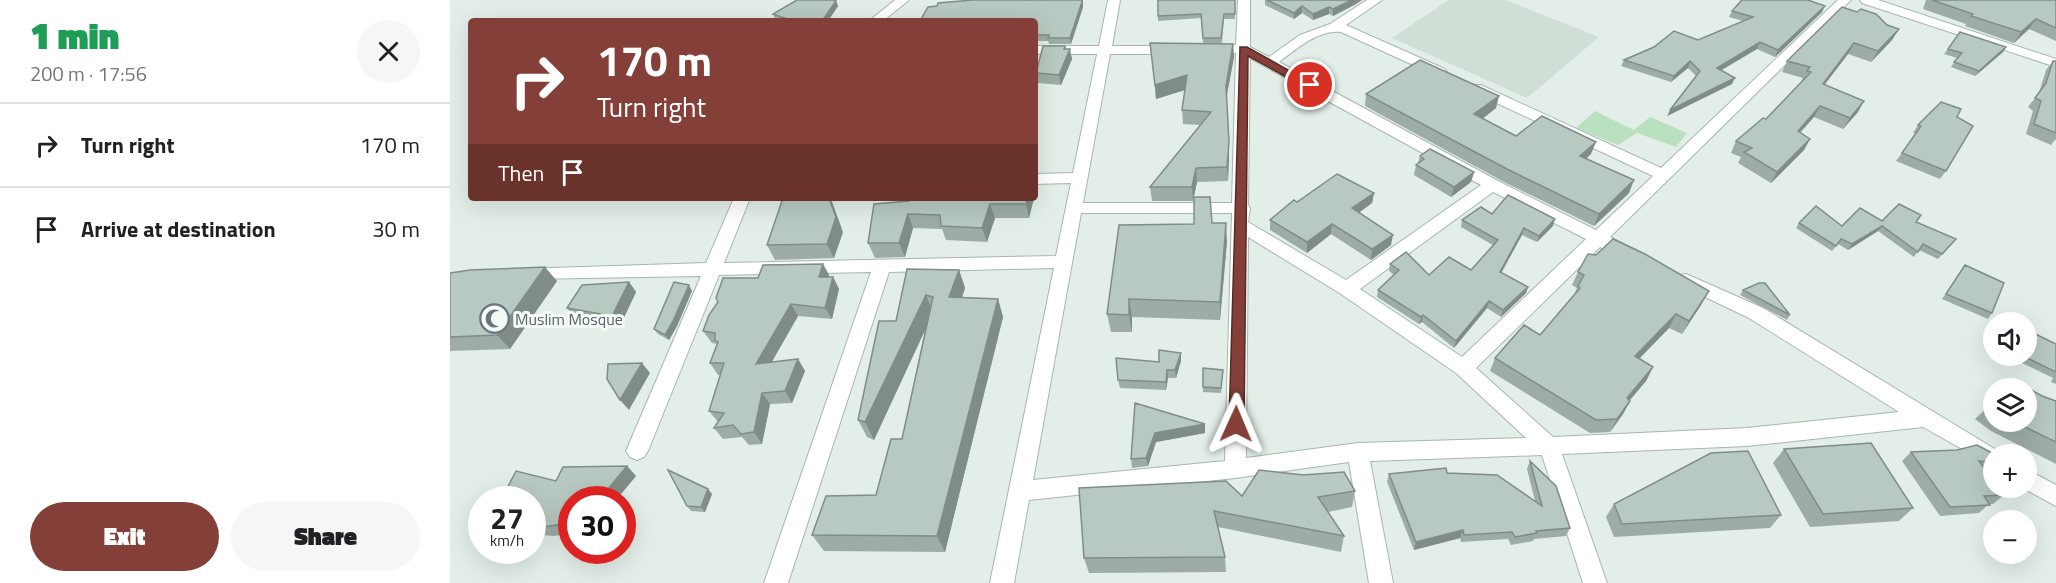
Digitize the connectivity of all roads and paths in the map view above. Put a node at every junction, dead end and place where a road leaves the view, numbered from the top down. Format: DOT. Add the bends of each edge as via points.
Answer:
graph roads {
  1 [pos="903,0"];
  2 [pos="1114,0"];
  3 [pos="1244,0"];
  4 [pos="1376,0"];
  5 [pos="1845,0"];
  6 [pos="1866,0"];
  7 [pos="1898,5"];
  8 [pos="879,18"];
  9 [pos="1335,26"];
  10 [pos="1244,49"];
  11 [pos="1038,50"];
  12 [pos="1103,51"];
  13 [pos="1269,63"];
  14 [pos="2056,63"];
  15 [pos="1662,174"];
  16 [pos="1081,178"];
  17 [pos="1038,179"];
  18 [pos="1492,185"];
  19 [pos="741,201"];
  20 [pos="1076,208"];
  21 [pos="1241,217"];
  22 [pos="1596,238"];
  23 [pos="1065,262"];
  24 [pos="1649,263"];
  25 [pos="882,266"];
  26 [pos="712,270"];
  27 [pos="1671,273"];
  28 [pos="510,274"];
  29 [pos="1347,289"];
  30 [pos="1463,368"];
  31 [pos="1925,418"];
  32 [pos="1550,446"];
  33 [pos="637,451"];
  34 [pos="1358,452"];
  35 [pos="1983,452"];
  36 [pos="1235,469"];
  37 [pos="2037,485"];
  38 [pos="1020,491"];
  39 [pos="2056,496"];
  40 [pos="776,583"];
  41 [pos="1002,583"];
  42 [pos="1381,583"];
  43 [pos="1594,583"];
  1 -- 8 [label="street"];
  2 -- 12 [label="street"];
  3 -- 10 [label="street"];
  4 -- 9 [label="street"];
  5 -- 15 [label="street"];
  6 -- 7 [label="street"];
  7 -- 14 [label="street"];
  9 -- 13 [label="street" via="1319,30"];
  9 -- 15 [label="street"];
  10 -- 12 [label="street"];
  10 -- 13 [label="street"];
  10 -- 21 [label="street"];
  11 -- 12 [label="street"];
  12 -- 16 [label="street"];
  13 -- 18 [label="street"];
  15 -- 22 [label="street"];
  16 -- 17 [label="street"];
  16 -- 20 [label="street"];
  18 -- 22 [label="street"];
  18 -- 29 [label="street"];
  19 -- 26 [label="street"];
  20 -- 21 [label="street"];
  20 -- 23 [label="street"];
  21 -- 29 [label="street"];
  21 -- 36 [label="street"];
  22 -- 24 [label="street"];
  22 -- 30 [label="street"];
  23 -- 25 [label="street"];
  23 -- 38 [label="street"];
  25 -- 26 [label="street"];
  25 -- 40 [label="street"];
  26 -- 28 [label="street"];
  26 -- 33 [label="street"];
  27 -- 31 [label="street" via="1756,313"];
  29 -- 30 [label="street"];
  30 -- 32 [label="street"];
  31 -- 32 [label="street" via="1746,436"];
  31 -- 35 [label="street"];
  32 -- 34 [label="street"];
  32 -- 43 [label="street"];
  34 -- 36 [label="street"];
  34 -- 42 [label="street"];
  36 -- 38 [label="street"];
  37 -- 39 [label="street"];
  38 -- 41 [label="street"];
}
